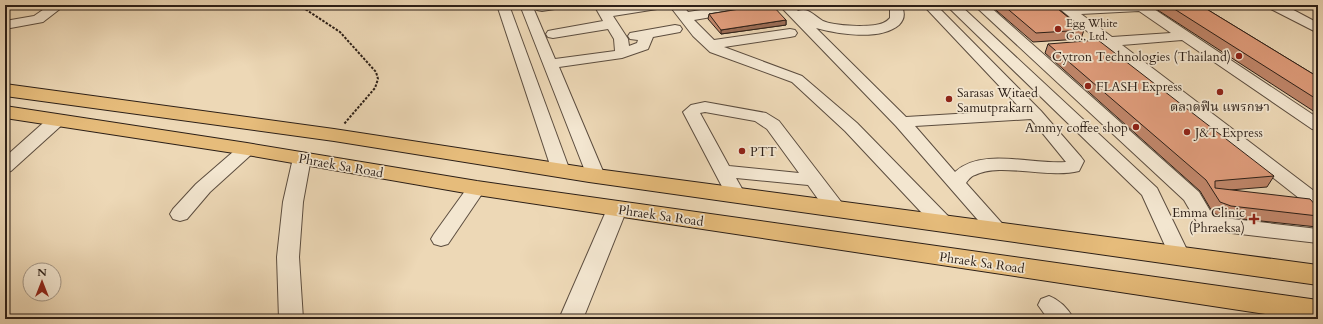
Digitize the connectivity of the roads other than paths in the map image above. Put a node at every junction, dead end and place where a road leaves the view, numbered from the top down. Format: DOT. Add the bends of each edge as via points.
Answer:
graph roads {
  1 [pos="60,5"];
  2 [pos="503,5"];
  3 [pos="556,5"];
  4 [pos="657,5"];
  5 [pos="785,5"];
  6 [pos="796,5"];
  7 [pos="895,5"];
  8 [pos="929,5"];
  9 [pos="952,5"];
  10 [pos="980,5"];
  11 [pos="1274,5"];
  12 [pos="534,6"];
  13 [pos="752,6"];
  14 [pos="1140,6"];
  15 [pos="1066,8"];
  16 [pos="602,9"];
  17 [pos="1318,12"];
  18 [pos="1294,16"];
  19 [pos="678,17"];
  20 [pos="612,24"];
  21 [pos="5,25"];
  22 [pos="1318,29"];
  23 [pos="790,33"];
  24 [pos="553,34"];
  25 [pos="648,34"];
  26 [pos="1184,36"];
  27 [pos="621,39"];
  28 [pos="1108,42"];
  29 [pos="1084,44"];
  30 [pos="710,45"];
  31 [pos="1037,47"];
  32 [pos="999,50"];
  33 [pos="622,54"];
  34 [pos="550,64"];
  35 [pos="5,90"];
  36 [pos="5,112"];
  37 [pos="1035,114"];
  38 [pos="57,120"];
  39 [pos="902,122"];
  40 [pos="1318,125"];
  41 [pos="369,140"];
  42 [pos="247,149"];
  43 [pos="302,158"];
  44 [pos="347,166"];
  45 [pos="5,167"];
  46 [pos="561,171"];
  47 [pos="722,171"];
  48 [pos="596,176"];
  49 [pos="814,180"];
  50 [pos="956,182"];
  51 [pos="477,188"];
  52 [pos="735,194"];
  53 [pos="1318,206"];
  54 [pos="617,208"];
  55 [pos="835,208"];
  56 [pos="180,214"];
  57 [pos="943,223"];
  58 [pos="998,230"];
  59 [pos="1318,236"];
  60 [pos="441,239"];
  61 [pos="1179,256"];
  62 [pos="1318,275"];
  63 [pos="1318,311"];
  64 [pos="291,319"];
  65 [pos="571,319"];
  1 -- 21 [label="street" via="38,19"];
  2 -- 46 [label="street"];
  3 -- 12 [label="street"];
  4 -- 16 [label="street"];
  5 -- 39 [label="street"];
  6 -- 7 [label="street" via="820,25 874,30 889,26 897,19"];
  8 -- 37 [label="street"];
  9 -- 32 [label="street"];
  10 -- 31 [label="street"];
  11 -- 18 [label="street"];
  12 -- 34 [label="street"];
  13 -- 19 [label="street"];
  14 -- 15 [label="street"];
  14 -- 26 [label="street"];
  15 -- 28 [label="street"];
  16 -- 20 [label="street"];
  17 -- 18 [label="street"];
  18 -- 22 [label="street"];
  19 -- 25 [label="street"];
  19 -- 30 [label="street"];
  20 -- 24 [label="street"];
  20 -- 27 [label="street"];
  23 -- 30 [label="street"];
  25 -- 27 [label="street"];
  25 -- 33 [label="street" via="643,46"];
  26 -- 28 [label="street"];
  26 -- 40 [label="street"];
  27 -- 33 [label="street"];
  28 -- 29 [label="street"];
  28 -- 53 [label="street" via="1228,133"];
  30 -- 57 [label="street" via="797,79 851,127"];
  31 -- 32 [label="street"];
  31 -- 59 [label="street" via="1192,196 1205,220 1223,225"];
  32 -- 61 [label="street" via="1150,192"];
  33 -- 34 [label="street"];
  34 -- 48 [label="street"];
  35 -- 41 [label="main road, Phraek Sa Road"];
  36 -- 38 [label="main road, Phraek Sa Road"];
  37 -- 39 [label="street"];
  37 -- 50 [label="street" via="1075,161 1073,168 1059,170 987,165 967,171"];
  38 -- 42 [label="main road, Phraek Sa Road"];
  38 -- 45 [label="street"];
  39 -- 50 [label="street"];
  41 -- 44 [label="main road"];
  41 -- 46 [label="main road, Phraek Sa Road"];
  42 -- 43 [label="main road, Phraek Sa Road"];
  42 -- 56 [label="street" via="203,188"];
  43 -- 44 [label="main road, Phraek Sa Road"];
  43 -- 64 [label="street" via="293,202 288,257"];
  44 -- 51 [label="main road, Phraek Sa Road"];
  46 -- 48 [label="main road, Phraek Sa Road"];
  47 -- 49 [label="street"];
  47 -- 49 [label="street" via="692,112 697,108 706,107 760,117 773,125"];
  47 -- 52 [label="street"];
  48 -- 52 [label="main road, Phraek Sa Road"];
  49 -- 55 [label="street"];
  50 -- 58 [label="street"];
  51 -- 54 [label="main road, Phraek Sa Road"];
  51 -- 60 [label="street"];
  52 -- 55 [label="main road, Phraek Sa Road"];
  54 -- 63 [label="main road, Phraek Sa Road"];
  54 -- 65 [label="street"];
  55 -- 57 [label="main road, Phraek Sa Road"];
  57 -- 58 [label="main road, Phraek Sa Road"];
  58 -- 61 [label="main road, Phraek Sa Road"];
  61 -- 62 [label="main road, Phraek Sa Road"];
}
